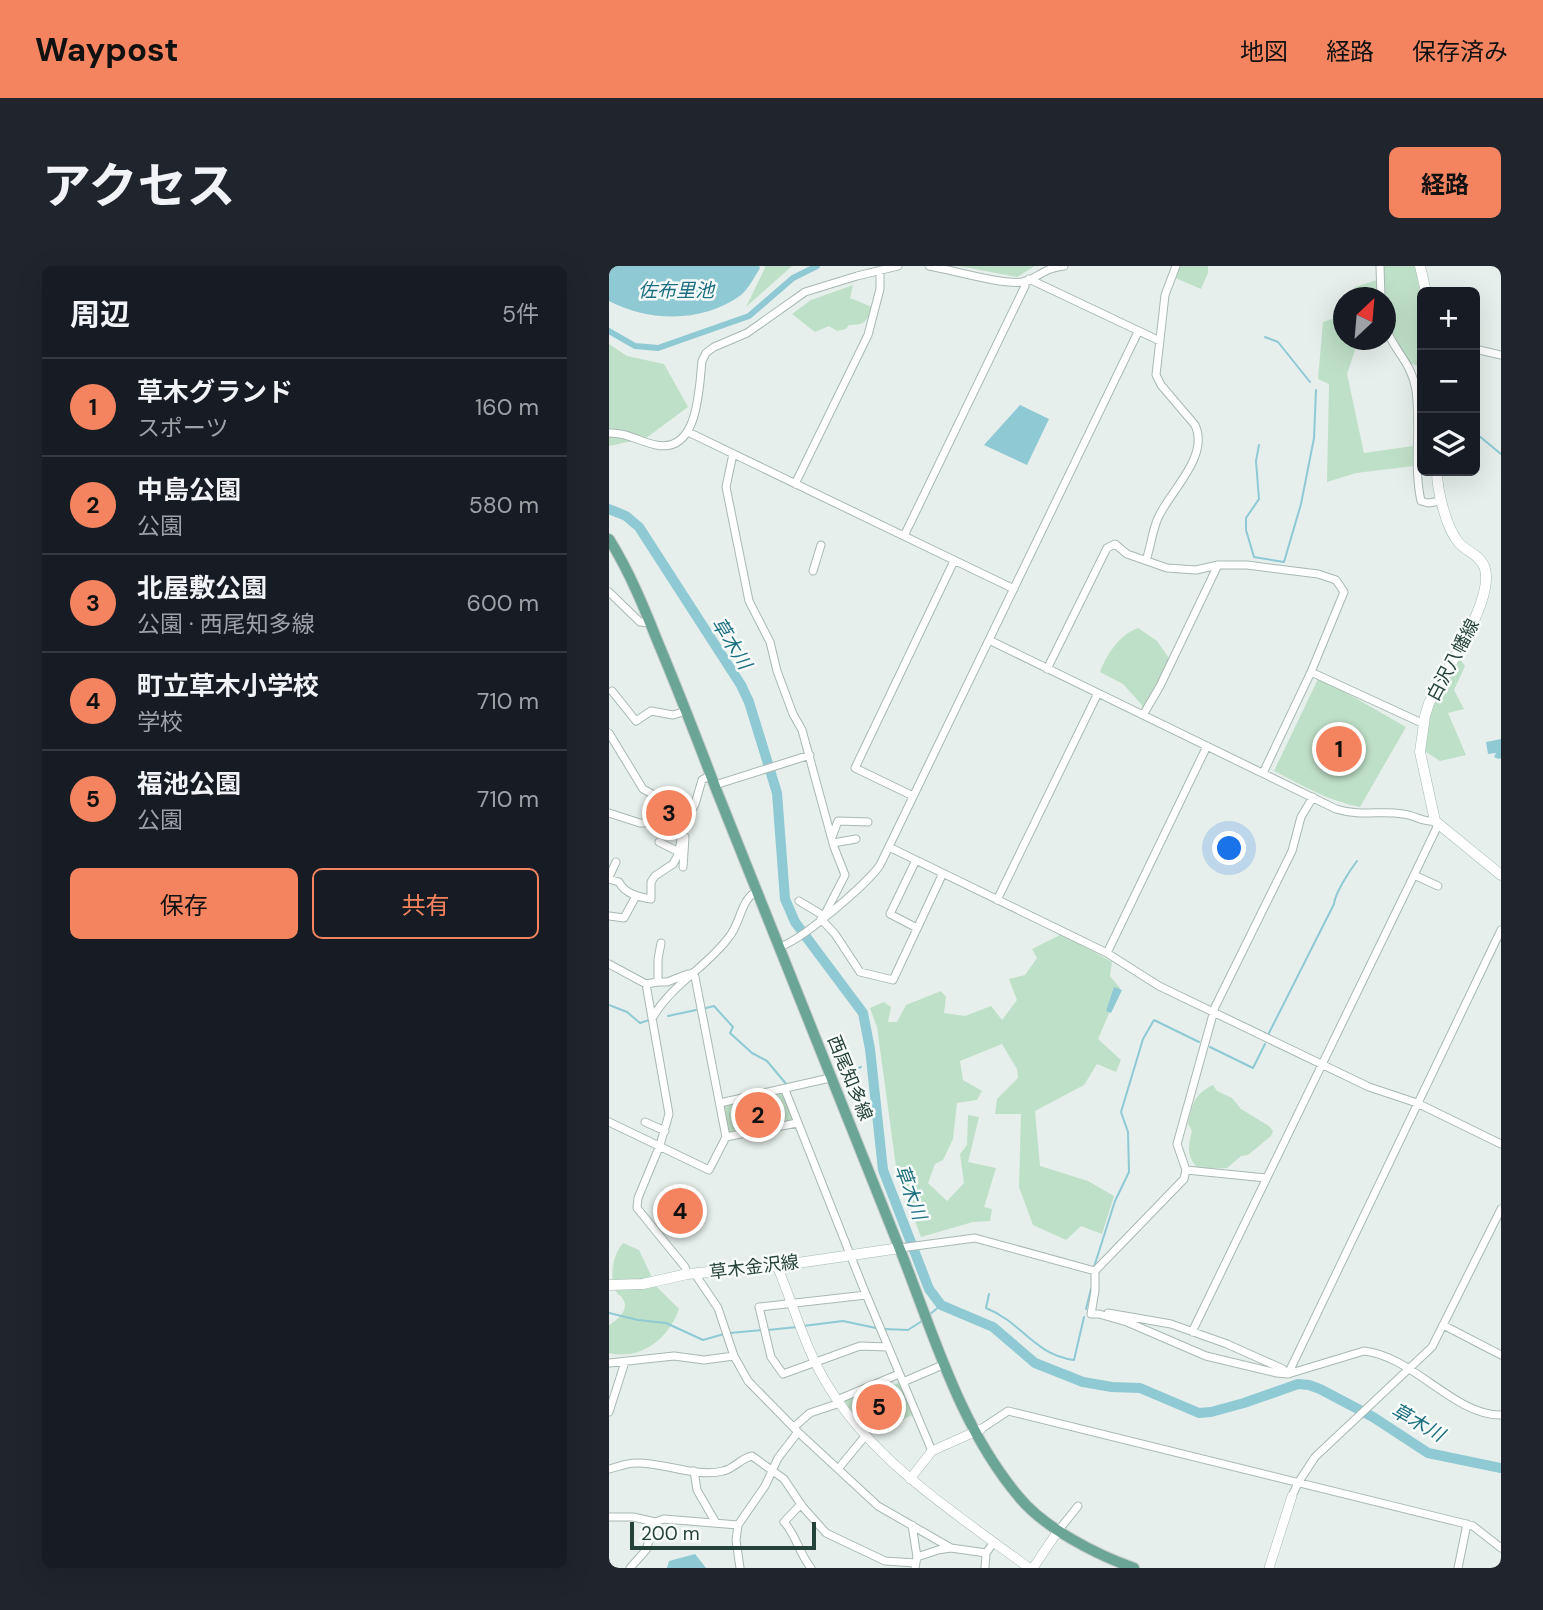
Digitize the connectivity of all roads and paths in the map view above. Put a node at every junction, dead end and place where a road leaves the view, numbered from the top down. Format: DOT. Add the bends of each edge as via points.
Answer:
graph roads {
  1 [pos="898,266"];
  2 [pos="929,266"];
  3 [pos="1063,266"];
  4 [pos="1176,266"];
  5 [pos="1380,266"];
  6 [pos="1420,266"];
  7 [pos="880,270"];
  8 [pos="1027,280"];
  9 [pos="1381,287"];
  10 [pos="1425,287"];
  11 [pos="1138,332"];
  12 [pos="1160,341"];
  13 [pos="1396,346"];
  14 [pos="1479,350"];
  15 [pos="1501,355"];
  16 [pos="688,432"];
  17 [pos="609,433"];
  18 [pos="733,454"];
  19 [pos="1438,476"];
  20 [pos="795,484"];
  21 [pos="1441,501"];
  22 [pos="904,536"];
  23 [pos="609,539"];
  24 [pos="821,545"];
  25 [pos="1146,560"];
  26 [pos="954,561"];
  27 [pos="1218,565"];
  28 [pos="813,571"];
  29 [pos="1014,589"];
  30 [pos="609,592"];
  31 [pos="650,623"];
  32 [pos="989,640"];
  33 [pos="1047,669"];
  34 [pos="1311,671"];
  35 [pos="612,691"];
  36 [pos="1098,693"];
  37 [pos="687,711"];
  38 [pos="1143,715"];
  39 [pos="1423,724"];
  40 [pos="609,733"];
  41 [pos="1207,746"];
  42 [pos="810,755"];
  43 [pos="1263,772"];
  44 [pos="713,780"];
  45 [pos="913,796"];
  46 [pos="1313,797"];
  47 [pos="665,801"];
  48 [pos="609,813"];
  49 [pos="688,818"];
  50 [pos="868,822"];
  51 [pos="1437,823"];
  52 [pos="683,832"];
  53 [pos="856,839"];
  54 [pos="833,840"];
  55 [pos="659,842"];
  56 [pos="889,847"];
  57 [pos="679,852"];
  58 [pos="916,860"];
  59 [pos="615,862"];
  60 [pos="683,867"];
  61 [pos="943,873"];
  62 [pos="1414,875"];
  63 [pos="1501,875"];
  64 [pos="609,878"];
  65 [pos="1438,886"];
  66 [pos="757,891"];
  67 [pos="636,896"];
  68 [pos="997,900"];
  69 [pos="799,901"];
  70 [pos="609,916"];
  71 [pos="823,917"];
  72 [pos="918,928"];
  73 [pos="1501,930"];
  74 [pos="661,943"];
  75 [pos="778,947"];
  76 [pos="1107,953"];
  77 [pos="609,964"];
  78 [pos="691,974"];
  79 [pos="659,982"];
  80 [pos="646,984"];
  81 [pos="1214,1012"];
  82 [pos="653,1017"];
  83 [pos="1322,1065"];
  84 [pos="830,1078"];
  85 [pos="785,1090"];
  86 [pos="720,1103"];
  87 [pos="1417,1103"];
  88 [pos="609,1122"];
  89 [pos="645,1122"];
  90 [pos="797,1123"];
  91 [pos="665,1131"];
  92 [pos="726,1137"];
  93 [pos="1501,1144"];
  94 [pos="660,1145"];
  95 [pos="1186,1170"];
  96 [pos="1266,1178"];
  97 [pos="1501,1209"];
  98 [pos="904,1248"];
  99 [pos="851,1254"];
  100 [pos="777,1266"];
  101 [pos="1095,1271"];
  102 [pos="691,1274"];
  103 [pos="609,1285"];
  104 [pos="866,1294"];
  105 [pos="792,1302"];
  106 [pos="1099,1314"];
  107 [pos="1445,1326"];
  108 [pos="1192,1332"];
  109 [pos="888,1347"];
  110 [pos="1501,1355"];
  111 [pos="734,1356"];
  112 [pos="625,1362"];
  113 [pos="815,1362"];
  114 [pos="609,1363"];
  115 [pos="945,1364"];
  116 [pos="1409,1369"];
  117 [pos="1288,1374"];
  118 [pos="901,1378"];
  119 [pos="839,1402"];
  120 [pos="609,1412"];
  121 [pos="1501,1415"];
  122 [pos="796,1429"];
  123 [pos="978,1430"];
  124 [pos="866,1436"];
  125 [pos="932,1451"];
  126 [pos="609,1469"];
  127 [pos="838,1469"];
  128 [pos="773,1470"];
  129 [pos="694,1471"];
  130 [pos="910,1479"];
  131 [pos="1298,1483"];
  132 [pos="1291,1496"];
  133 [pos="801,1504"];
  134 [pos="1078,1506"];
  135 [pos="609,1517"];
  136 [pos="655,1522"];
  137 [pos="716,1523"];
  138 [pos="1467,1524"];
  139 [pos="738,1525"];
  140 [pos="912,1525"];
  141 [pos="1058,1531"];
  142 [pos="994,1542"];
  143 [pos="951,1548"];
  144 [pos="1501,1548"];
  145 [pos="986,1553"];
  146 [pos="916,1563"];
  147 [pos="630,1568"];
  148 [pos="740,1568"];
  149 [pos="811,1568"];
  150 [pos="985,1568"];
  151 [pos="1031,1568"];
  152 [pos="1134,1568"];
  153 [pos="1269,1568"];
  154 [pos="1458,1568"];
  1 -- 7 [label="street"];
  2 -- 8 [label="street" via="1002,281"];
  3 -- 8 [label="street" via="1040,271"];
  4 -- 12 [label="street" via="1165,295"];
  5 -- 9 [label="street"];
  6 -- 10 [label="main road"];
  7 -- 16 [label="street" via="805,292 747,333 706,354"];
  7 -- 20 [label="street" via="868,335"];
  8 -- 11 [label="street"];
  8 -- 22 [label="street"];
  11 -- 12 [label="street"];
  11 -- 29 [label="street"];
  12 -- 25 [label="street" via="1158,380 1195,425 1199,446 1157,520"];
  13 -- 21 [label="street" via="1407,362 1415,390 1421,501"];
  14 -- 15 [label="street"];
  16 -- 17 [label="street" via="679,441 661,446"];
  16 -- 18 [label="street"];
  18 -- 20 [label="street"];
  18 -- 42 [label="street" via="726,487 749,601 770,642"];
  19 -- 21 [label="main road, 白沢八幡線"];
  20 -- 22 [label="street"];
  21 -- 39 [label="main road, 白沢八幡線" via="1455,539 1481,560 1486,578 1478,613 1442,676"];
  22 -- 26 [label="street"];
  23 -- 31 [label="main road, 西尾知多線"];
  24 -- 28 [label="street"];
  25 -- 27 [label="street" via="1175,569"];
  25 -- 33 [label="street" via="1115,544 1107,548"];
  26 -- 29 [label="street"];
  26 -- 45 [label="street" via="855,768"];
  27 -- 34 [label="street" via="1318,573 1342,586 1344,592"];
  27 -- 38 [label="street"];
  29 -- 32 [label="street"];
  30 -- 31 [label="street" via="640,622"];
  31 -- 37 [label="main road, 西尾知多線"];
  32 -- 33 [label="street"];
  32 -- 45 [label="street"];
  33 -- 36 [label="street"];
  34 -- 39 [label="street"];
  34 -- 43 [label="street"];
  35 -- 37 [label="street" via="636,721 650,712 673,715"];
  36 -- 38 [label="street"];
  36 -- 68 [label="street"];
  37 -- 44 [label="main road, 西尾知多線"];
  38 -- 41 [label="street"];
  39 -- 51 [label="main road, 白沢八幡線" via="1420,752"];
  40 -- 47 [label="street" via="643,789"];
  41 -- 43 [label="street"];
  41 -- 76 [label="street"];
  42 -- 44 [label="street"];
  42 -- 54 [label="street"];
  43 -- 46 [label="street"];
  44 -- 49 [label="street" via="702,780"];
  44 -- 66 [label="main road, 西尾知多線"];
  45 -- 56 [label="street"];
  46 -- 51 [label="street" via="1358,814 1401,813"];
  46 -- 81 [label="street" via="1301,817 1292,851"];
  47 -- 48 [label="street" via="655,823"];
  47 -- 49 [label="street"];
  49 -- 52 [label="street"];
  50 -- 54 [label="street" via="838,821"];
  51 -- 62 [label="street"];
  51 -- 63 [label="main road"];
  52 -- 57 [label="street"];
  52 -- 60 [label="street"];
  53 -- 54 [label="street"];
  54 -- 71 [label="street" via="845,875"];
  55 -- 57 [label="street"];
  56 -- 58 [label="street"];
  56 -- 71 [label="street" via="873,875"];
  57 -- 67 [label="street" via="673,864 651,882 651,899"];
  58 -- 61 [label="street"];
  58 -- 72 [label="street" via="890,914"];
  59 -- 64 [label="street"];
  61 -- 68 [label="street"];
  61 -- 72 [label="street"];
  62 -- 65 [label="street"];
  62 -- 83 [label="street"];
  64 -- 67 [label="street"];
  66 -- 75 [label="main road, 西尾知多線"];
  66 -- 78 [label="street" via="745,902 736,929"];
  67 -- 70 [label="street" via="624,918"];
  68 -- 76 [label="street"];
  69 -- 71 [label="street"];
  71 -- 72 [label="street" via="860,972 893,980"];
  71 -- 75 [label="street"];
  73 -- 87 [label="street"];
  74 -- 79 [label="street"];
  75 -- 84 [label="main road, 西尾知多線"];
  76 -- 81 [label="street" via="1159,986"];
  77 -- 80 [label="street"];
  78 -- 79 [label="street"];
  78 -- 82 [label="street"];
  78 -- 86 [label="street"];
  79 -- 80 [label="street"];
  80 -- 82 [label="street"];
  81 -- 83 [label="street"];
  81 -- 95 [label="street" via="1177,1144"];
  82 -- 91 [label="street" via="667,1094"];
  83 -- 87 [label="street"];
  83 -- 96 [label="street"];
  84 -- 85 [label="street"];
  84 -- 98 [label="main road, 西尾知多線"];
  85 -- 86 [label="street"];
  85 -- 90 [label="street"];
  86 -- 92 [label="street"];
  87 -- 93 [label="street"];
  87 -- 117 [label="street"];
  88 -- 94 [label="street"];
  89 -- 91 [label="street"];
  90 -- 92 [label="street"];
  90 -- 99 [label="street"];
  91 -- 94 [label="street"];
  92 -- 94 [label="street" via="709,1170"];
  94 -- 102 [label="street" via="637,1208"];
  95 -- 96 [label="street"];
  95 -- 101 [label="street" via="1181,1183"];
  96 -- 108 [label="street"];
  97 -- 107 [label="street"];
  98 -- 99 [label="main road, 草木金沢線"];
  98 -- 101 [label="street" via="975,1238"];
  98 -- 115 [label="main road, 西尾知多線"];
  99 -- 100 [label="main road, 草木金沢線"];
  99 -- 104 [label="street"];
  100 -- 102 [label="main road, 草木金沢線"];
  100 -- 105 [label="street"];
  101 -- 106 [label="street" via="1091,1314"];
  102 -- 103 [label="main road, 草木金沢線" via="643,1284"];
  102 -- 111 [label="street" via="718,1308"];
  104 -- 105 [label="street"];
  104 -- 109 [label="street"];
  105 -- 113 [label="street"];
  105 -- 113 [label="street" via="758,1307 771,1357 783,1374"];
  106 -- 108 [label="street" via="1171,1324"];
  106 -- 117 [label="street" via="1206,1356"];
  107 -- 110 [label="street"];
  107 -- 116 [label="street" via="1432,1347"];
  108 -- 117 [label="street" via="1252,1354"];
  109 -- 113 [label="street" via="860,1346"];
  109 -- 118 [label="street"];
  111 -- 112 [label="street"];
  111 -- 122 [label="street" via="748,1381"];
  112 -- 114 [label="street"];
  112 -- 120 [label="street"];
  113 -- 119 [label="street"];
  115 -- 118 [label="street"];
  115 -- 123 [label="main road, 西尾知多線"];
  116 -- 117 [label="street" via="1364,1351"];
  116 -- 121 [label="street" via="1475,1410"];
  116 -- 131 [label="street" via="1315,1457"];
  118 -- 119 [label="street"];
  118 -- 125 [label="street"];
  119 -- 122 [label="street" via="810,1413"];
  119 -- 124 [label="street"];
  122 -- 127 [label="street"];
  122 -- 128 [label="street"];
  123 -- 125 [label="street"];
  123 -- 131 [label="street" via="1008,1411"];
  123 -- 141 [label="main road, 西尾知多線" via="1021,1501"];
  124 -- 127 [label="street"];
  124 -- 130 [label="street"];
  125 -- 130 [label="street"];
  126 -- 129 [label="street" via="635,1463"];
  127 -- 140 [label="street" via="878,1506"];
  128 -- 129 [label="street" via="752,1456 722,1472"];
  128 -- 133 [label="street"];
  128 -- 139 [label="street"];
  129 -- 137 [label="street" via="697,1490"];
  130 -- 142 [label="street"];
  131 -- 132 [label="street"];
  131 -- 138 [label="street"];
  132 -- 153 [label="street"];
  133 -- 146 [label="street" via="826,1533 885,1561"];
  133 -- 149 [label="street" via="784,1522 794,1532"];
  134 -- 141 [label="street"];
  135 -- 136 [label="street"];
  136 -- 137 [label="street"];
  136 -- 147 [label="street" via="646,1550"];
  137 -- 139 [label="street"];
  138 -- 144 [label="street"];
  138 -- 154 [label="street"];
  139 -- 148 [label="street"];
  140 -- 143 [label="street"];
  140 -- 146 [label="street"];
  141 -- 151 [label="street"];
  141 -- 152 [label="main road, 西尾知多線"];
  142 -- 145 [label="street"];
  142 -- 151 [label="street"];
  143 -- 145 [label="street"];
  143 -- 146 [label="street"];
  145 -- 150 [label="street"];
}
